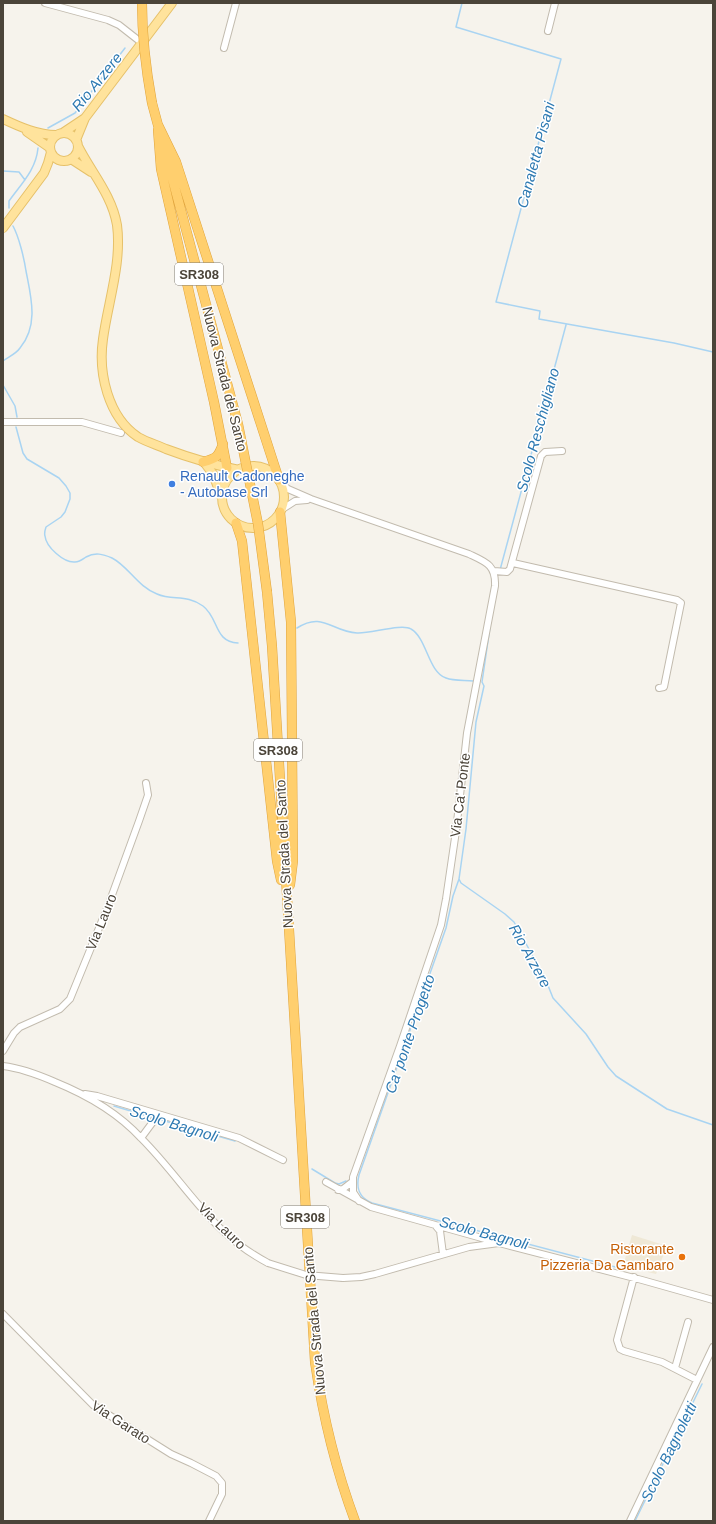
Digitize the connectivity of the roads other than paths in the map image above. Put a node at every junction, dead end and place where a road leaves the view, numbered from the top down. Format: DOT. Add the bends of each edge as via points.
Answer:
graph roads {
  1 [pos="46,3"];
  2 [pos="142,3"];
  3 [pos="172,3"];
  4 [pos="236,3"];
  5 [pos="555,3"];
  6 [pos="548,31"];
  7 [pos="142,43"];
  8 [pos="224,48"];
  9 [pos="85,118"];
  10 [pos="3,120"];
  11 [pos="158,125"];
  12 [pos="22,128"];
  13 [pos="60,134"];
  14 [pos="77,143"];
  15 [pos="50,150"];
  16 [pos="71,159"];
  17 [pos="62,160"];
  18 [pos="44,173"];
  19 [pos="93,173"];
  20 [pos="4,227"];
  21 [pos="3,422"];
  22 [pos="121,433"];
  23 [pos="223,444"];
  24 [pos="562,451"];
  25 [pos="203,462"];
  26 [pos="227,468"];
  27 [pos="239,470"];
  28 [pos="227,480"];
  29 [pos="280,482"];
  30 [pos="222,499"];
  31 [pos="311,500"];
  32 [pos="281,511"];
  33 [pos="236,523"];
  34 [pos="512,564"];
  35 [pos="494,571"];
  36 [pos="658,688"];
  37 [pos="146,783"];
  38 [pos="287,908"];
  39 [pos="3,1052"];
  40 [pos="3,1066"];
  41 [pos="83,1094"];
  42 [pos="158,1115"];
  43 [pos="141,1138"];
  44 [pos="283,1160"];
  45 [pos="326,1182"];
  46 [pos="352,1182"];
  47 [pos="338,1190"];
  48 [pos="359,1201"];
  49 [pos="434,1224"];
  50 [pos="499,1243"];
  51 [pos="443,1254"];
  52 [pos="634,1278"];
  53 [pos="713,1300"];
  54 [pos="3,1314"];
  55 [pos="688,1322"];
  56 [pos="713,1348"];
  57 [pos="675,1368"];
  58 [pos="697,1380"];
  59 [pos="208,1521"];
  60 [pos="355,1521"];
  61 [pos="630,1521"];
  1 -- 7 [label="street" via="120,25"];
  2 -- 11 [label="highway, Nuova Strada del Santo / SR308, bridge" via="145,61"];
  3 -- 7 [label="main road"];
  4 -- 8 [label="street"];
  5 -- 6 [label="street"];
  7 -- 9 [label="main road"];
  9 -- 13 [label="main road"];
  9 -- 14 [label="main road"];
  10 -- 12 [label="main road"];
  11 -- 23 [label="highway" via="162,169"];
  11 -- 29 [label="highway" via="176,162"];
  11 -- 38 [label="highway, Nuova Strada del Santo / SR308, bridge" via="238,424 256,511 272,646"];
  12 -- 13 [label="main road" via="50,135"];
  12 -- 15 [label="main road"];
  13 -- 14 [label="main road" via="71,134"];
  13 -- 15 [label="main road" via="52,138"];
  14 -- 16 [label="main road" via="77,152"];
  14 -- 19 [label="main road"];
  15 -- 17 [label="main road" via="53,156"];
  15 -- 18 [label="main road"];
  16 -- 17 [label="main road"];
  16 -- 19 [label="main road"];
  17 -- 18 [label="main road"];
  18 -- 20 [label="main road"];
  19 -- 25 [label="main road" via="110,201 118,238 102,350 102,374 106,390 120,417 137,436 149,443"];
  21 -- 22 [label="street" via="82,422"];
  23 -- 25 [label="highway" via="217,457"];
  23 -- 26 [label="highway"];
  24 -- 34 [label="street" via="545,452 541,456"];
  25 -- 26 [label="main road"];
  25 -- 30 [label="main road" via="213,474"];
  26 -- 27 [label="main road"];
  26 -- 28 [label="main road"];
  27 -- 28 [label="main road"];
  27 -- 29 [label="main road" via="246,467 261,467"];
  28 -- 30 [label="main road"];
  29 -- 31 [label="street" via="288,489"];
  29 -- 32 [label="main road" via="284,497"];
  30 -- 33 [label="main road" via="228,515"];
  31 -- 32 [label="street" via="295,501"];
  31 -- 35 [label="street" via="469,554 485,561"];
  32 -- 33 [label="main road" via="264,526 249,528"];
  32 -- 38 [label="highway" via="290,622 293,742 293,861"];
  33 -- 38 [label="highway" via="243,548 277,861"];
  34 -- 35 [label="street" via="507,572"];
  34 -- 36 [label="street" via="677,600 681,603 666,681 664,688"];
  35 -- 46 [label="street, Via Ca' Ponte" via="495,586 467,733 445,910"];
  37 -- 39 [label="street, Via Lauro" via="148,796 108,906 70,999 60,1009 20,1027"];
  38 -- 60 [label="highway, Nuova Strada del Santo / SR308" via="314,1362 332,1447"];
  40 -- 41 [label="street, Via Lauro" via="50,1079"];
  41 -- 42 [label="street, Via Lauro"];
  41 -- 43 [label="street, Via Lauro" via="130,1127"];
  42 -- 43 [label="street"];
  42 -- 44 [label="street, Via Lauro" via="239,1138"];
  43 -- 51 [label="street, Via Lauro, bridge" via="219,1228 248,1252 268,1263 306,1275 343,1278 386,1271"];
  45 -- 47 [label="street"];
  46 -- 47 [label="street"];
  46 -- 48 [label="street" via="353,1192"];
  47 -- 48 [label="street"];
  48 -- 49 [label="street" via="371,1207"];
  49 -- 50 [label="street"];
  49 -- 51 [label="street" via="440,1231"];
  50 -- 51 [label="street, Via Lauro" via="476,1245"];
  50 -- 52 [label="street"];
  52 -- 53 [label="street"];
  52 -- 57 [label="street" via="617,1340 618,1345 624,1351"];
  54 -- 59 [label="street, Via Garato" via="93,1406 171,1454 216,1476 222,1483 222,1494"];
  55 -- 57 [label="street"];
  56 -- 58 [label="street"];
  57 -- 58 [label="street"];
  58 -- 61 [label="street"];
}
